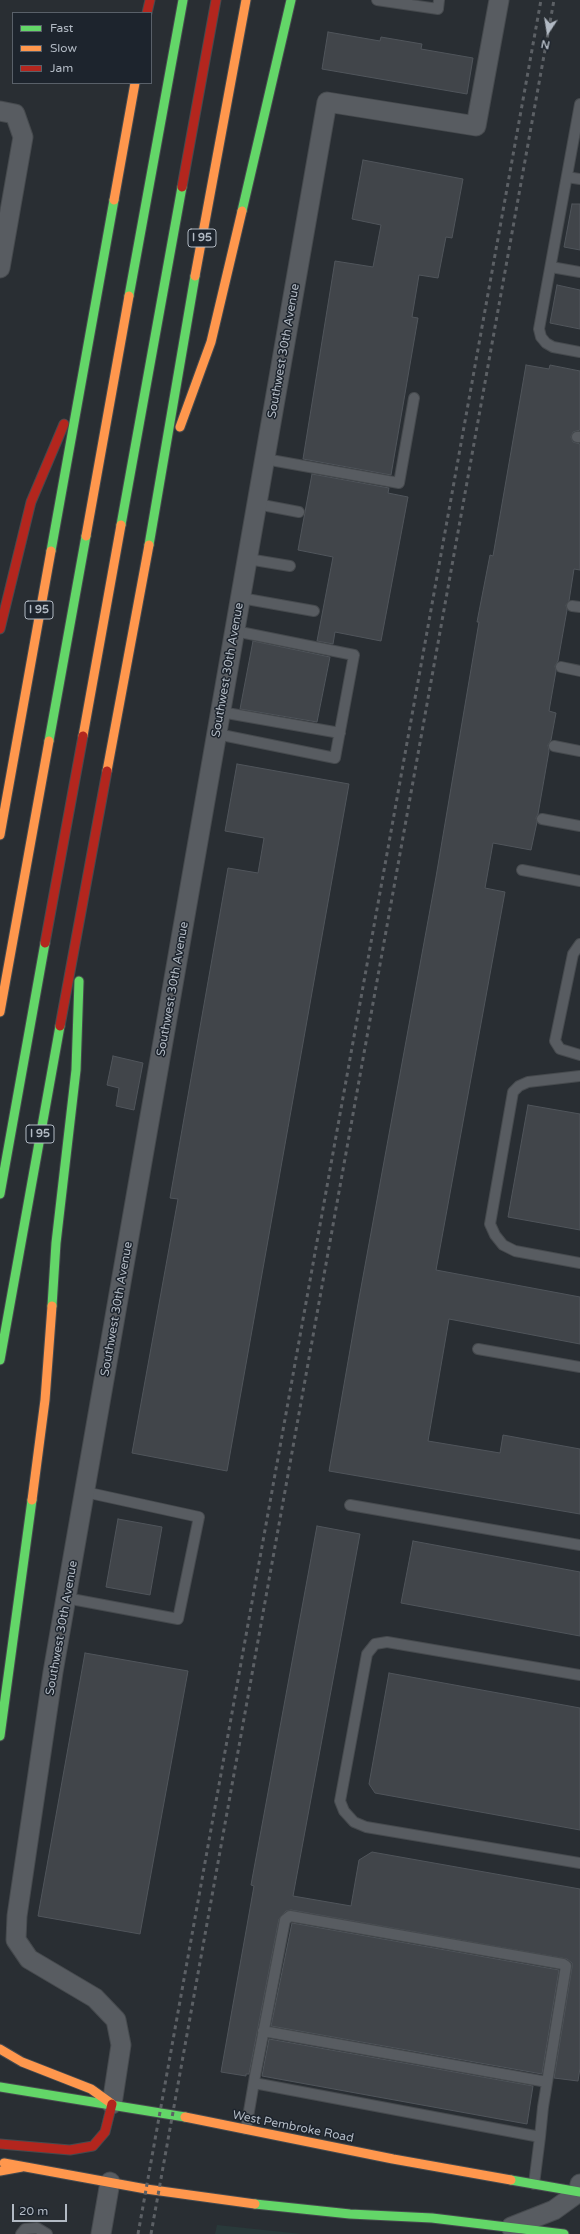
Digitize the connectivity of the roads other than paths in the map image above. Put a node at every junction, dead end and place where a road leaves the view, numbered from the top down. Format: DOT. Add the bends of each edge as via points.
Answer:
graph roads {
  1 [pos="150,0"];
  2 [pos="183,0"];
  3 [pos="216,0"];
  4 [pos="246,0"];
  5 [pos="291,0"];
  6 [pos="378,0"];
  7 [pos="439,0"];
  8 [pos="499,0"];
  9 [pos="147,12"];
  10 [pos="135,84"];
  11 [pos="580,104"];
  12 [pos="0,111"];
  13 [pos="567,177"];
  14 [pos="580,179"];
  15 [pos="551,267"];
  16 [pos="0,268"];
  17 [pos="580,272"];
  18 [pos="580,352"];
  19 [pos="80,386"];
  20 [pos="414,398"];
  21 [pos="265,458"];
  22 [pos="162,477"];
  23 [pos="257,504"];
  24 [pos="299,512"];
  25 [pos="248,559"];
  26 [pos="290,566"];
  27 [pos="241,598"];
  28 [pos="314,611"];
  29 [pos="0,629"];
  30 [pos="235,632"];
  31 [pos="561,667"];
  32 [pos="580,671"];
  33 [pos="221,712"];
  34 [pos="340,733"];
  35 [pos="217,734"];
  36 [pos="554,746"];
  37 [pos="580,751"];
  38 [pos="542,819"];
  39 [pos="580,826"];
  40 [pos="0,835"];
  41 [pos="522,870"];
  42 [pos="580,881"];
  43 [pos="81,908"];
  44 [pos="580,944"];
  45 [pos="0,1012"];
  46 [pos="580,1055"];
  47 [pos="580,1076"];
  48 [pos="0,1194"];
  49 [pos="580,1263"];
  50 [pos="478,1349"];
  51 [pos="0,1360"];
  52 [pos="580,1367"];
  53 [pos="85,1492"];
  54 [pos="350,1505"];
  55 [pos="580,1545"];
  56 [pos="66,1598"];
  57 [pos="580,1675"];
  58 [pos="0,1736"];
  59 [pos="580,1863"];
  60 [pos="263,2031"];
  61 [pos="0,2049"];
  62 [pos="547,2082"];
  63 [pos="254,2084"];
  64 [pos="0,2087"];
  65 [pos="112,2104"];
  66 [pos="246,2130"];
  67 [pos="540,2137"];
  68 [pos="0,2144"];
  69 [pos="0,2162"];
  70 [pos="22,2167"];
  71 [pos="0,2171"];
  72 [pos="110,2182"];
  73 [pos="534,2184"];
  74 [pos="580,2190"];
  75 [pos="511,2226"];
  76 [pos="21,2234"];
  77 [pos="47,2234"];
  78 [pos="101,2234"];
  79 [pos="564,2234"];
  1 -- 9 [label="main road"];
  2 -- 45 [label="main road"];
  3 -- 48 [label="main road"];
  4 -- 22 [label="main road, I 95" via="188,313"];
  5 -- 22 [label="main road" via="210,342"];
  6 -- 7 [label="lane" via="438,10"];
  8 -- 21 [label="street, Southwest 30th Avenue" via="476,126 328,102"];
  10 -- 19 [label="main road, I 95"];
  11 -- 13 [label="lane"];
  12 -- 16 [label="street" via="15,114 23,137"];
  13 -- 14 [label="lane"];
  13 -- 15 [label="lane"];
  15 -- 17 [label="lane"];
  15 -- 18 [label="lane" via="539,329 541,337 553,347"];
  19 -- 29 [label="main road" via="31,502"];
  19 -- 40 [label="main road, I 95"];
  20 -- 21 [label="lane" via="399,482"];
  21 -- 23 [label="street, Southwest 30th Avenue"];
  22 -- 43 [label="main road, I 95"];
  23 -- 24 [label="lane"];
  23 -- 25 [label="street, Southwest 30th Avenue"];
  25 -- 26 [label="lane"];
  25 -- 27 [label="street, Southwest 30th Avenue"];
  27 -- 28 [label="lane"];
  27 -- 30 [label="street, Southwest 30th Avenue"];
  30 -- 33 [label="street, Southwest 30th Avenue"];
  30 -- 34 [label="lane" via="354,655"];
  31 -- 32 [label="lane"];
  33 -- 34 [label="lane"];
  33 -- 35 [label="street, Southwest 30th Avenue"];
  34 -- 35 [label="lane" via="335,758"];
  35 -- 53 [label="street, Southwest 30th Avenue"];
  36 -- 37 [label="lane"];
  38 -- 39 [label="lane"];
  41 -- 42 [label="lane"];
  43 -- 51 [label="main road, I 95"];
  43 -- 58 [label="main road" via="76,1070 56,1243 45,1400"];
  44 -- 46 [label="lane" via="573,954 556,1041 560,1049"];
  47 -- 49 [label="lane" via="528,1082 513,1092 490,1224 504,1245 515,1251"];
  50 -- 52 [label="lane"];
  53 -- 56 [label="street, Southwest 30th Avenue"];
  53 -- 56 [label="lane" via="199,1517 178,1619"];
  54 -- 55 [label="lane"];
  56 -- 65 [label="street, Southwest 30th Avenue" via="17,1916 16,1940 29,1959 95,1998 116,2020 122,2045"];
  57 -- 59 [label="lane" via="387,1642 375,1644 367,1654 340,1801 344,1811 354,1822 366,1827"];
  60 -- 62 [label="lane"];
  60 -- 62 [label="lane" via="285,1920 290,1916 563,1964 566,1970"];
  60 -- 63 [label="lane"];
  61 -- 65 [label="main road" via="22,2062 91,2089"];
  62 -- 67 [label="lane"];
  63 -- 66 [label="lane"];
  63 -- 67 [label="lane"];
  64 -- 65 [label="main road, West Pembroke Road"];
  65 -- 66 [label="main road, West Pembroke Road"];
  65 -- 68 [label="main road" via="105,2132 93,2146 70,2150"];
  66 -- 73 [label="main road, West Pembroke Road"];
  67 -- 73 [label="lane"];
  69 -- 70 [label="main road"];
  70 -- 71 [label="main road"];
  70 -- 72 [label="main road"];
  72 -- 75 [label="main road" via="234,2202"];
  72 -- 78 [label="street"];
  73 -- 74 [label="main road, West Pembroke Road"];
  74 -- 75 [label="street" via="554,2210"];
  75 -- 79 [label="main road"];
  76 -- 77 [label="lane" via="24,2229 37,2228"];
}
